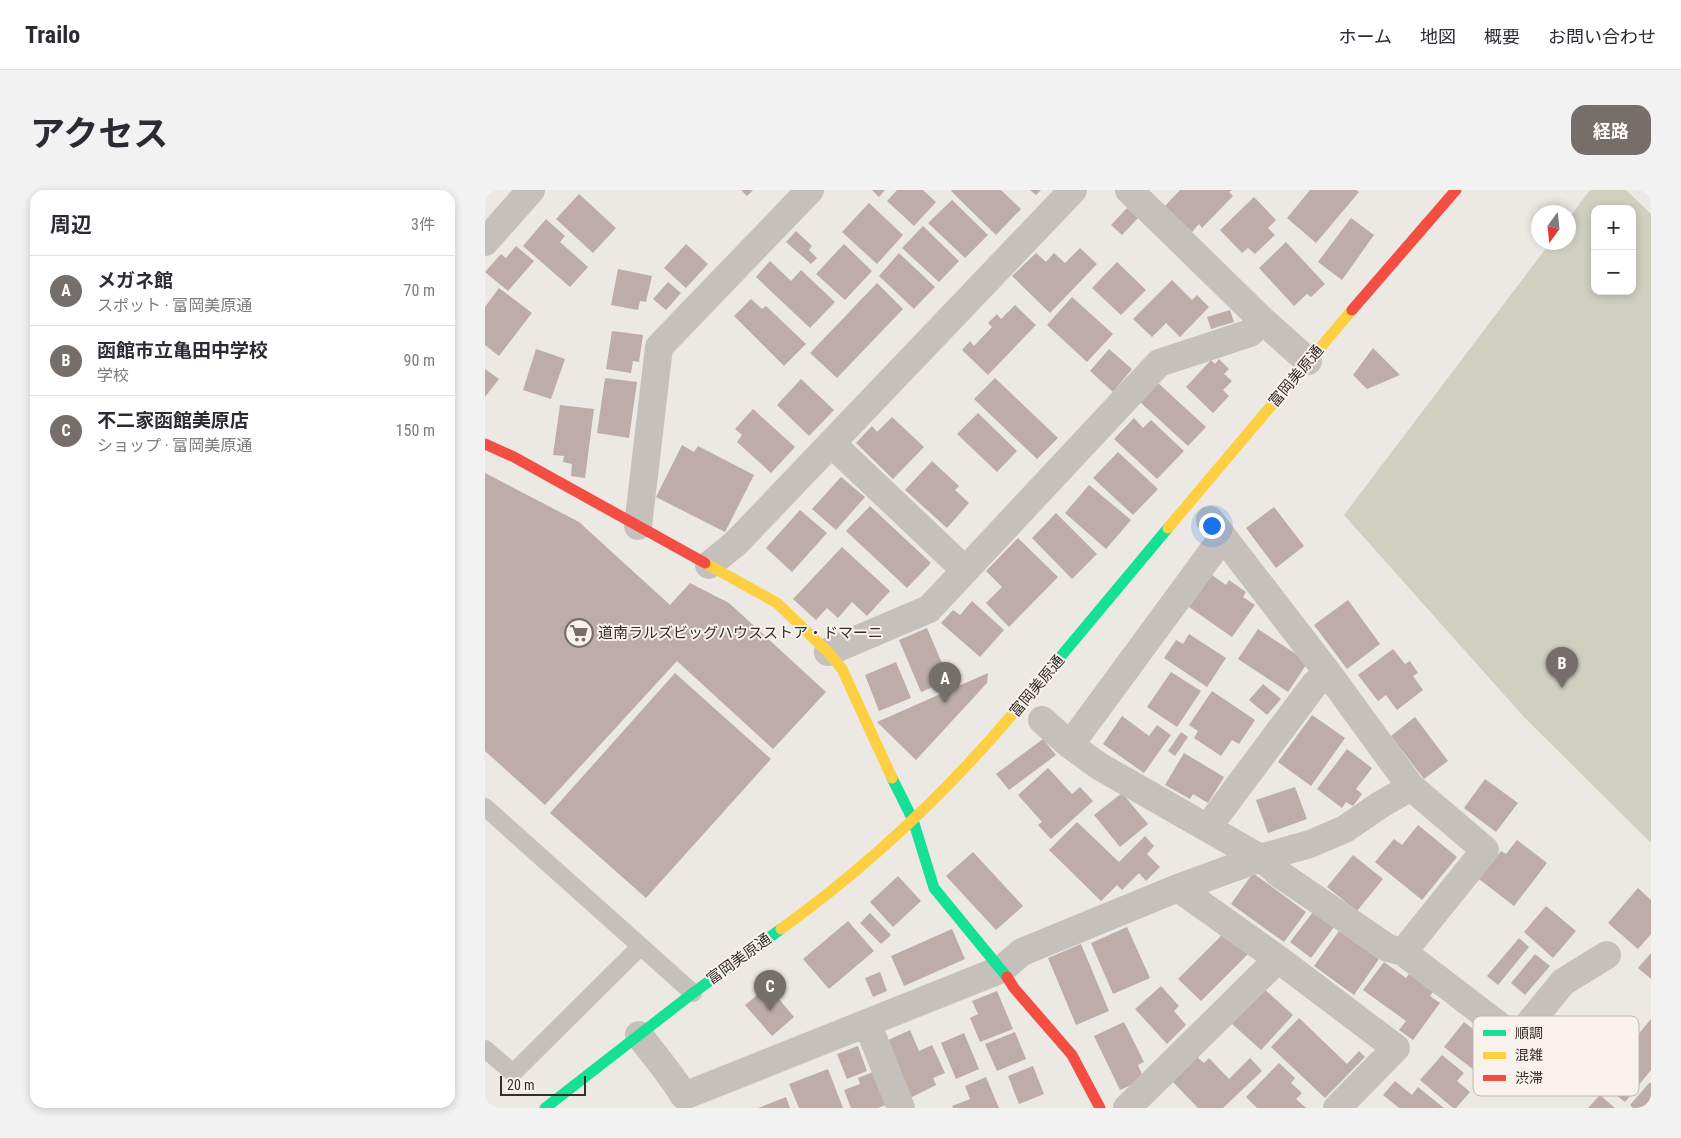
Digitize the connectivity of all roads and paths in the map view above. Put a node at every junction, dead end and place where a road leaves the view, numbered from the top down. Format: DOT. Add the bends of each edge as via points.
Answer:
graph roads {
  1 [pos="531,190"];
  2 [pos="810,190"];
  3 [pos="1073,190"];
  4 [pos="1129,190"];
  5 [pos="1456,190"];
  6 [pos="485,242"];
  7 [pos="1262,320"];
  8 [pos="1308,361"];
  9 [pos="485,444"];
  10 [pos="831,444"];
  11 [pos="638,526"];
  12 [pos="709,564"];
  13 [pos="964,569"];
  14 [pos="828,652"];
  15 [pos="1328,673"];
  16 [pos="1042,720"];
  17 [pos="1070,744"];
  18 [pos="1411,787"];
  19 [pos="485,807"];
  20 [pos="913,820"];
  21 [pos="1208,827"];
  22 [pos="1261,858"];
  23 [pos="1178,888"];
  24 [pos="641,946"];
  25 [pos="1403,952"];
  26 [pos="1607,955"];
  27 [pos="1278,959"];
  28 [pos="1002,969"];
  29 [pos="693,993"];
  30 [pos="1487,1016"];
  31 [pos="1535,1016"];
  32 [pos="867,1023"];
  33 [pos="639,1035"];
  34 [pos="485,1049"];
  35 [pos="686,1102"];
  36 [pos="545,1108"];
  37 [pos="901,1108"];
  38 [pos="1100,1108"];
  39 [pos="1127,1108"];
  40 [pos="1337,1108"];
  1 -- 6 [label="street"];
  2 -- 11 [label="street" via="659,347"];
  3 -- 10 [label="street"];
  4 -- 7 [label="street"];
  5 -- 8 [label="street, 富岡美原通"];
  7 -- 8 [label="street"];
  7 -- 13 [label="street" via="1250,333 1159,363"];
  8 -- 20 [label="street, 富岡美原通" via="999,730"];
  9 -- 11 [label="street"];
  10 -- 12 [label="street" via="736,543"];
  10 -- 13 [label="street"];
  11 -- 12 [label="street"];
  12 -- 14 [label="street" via="777,603"];
  13 -- 14 [label="street" via="929,608"];
  14 -- 20 [label="street" via="842,669"];
  15 -- 17 [label="street" via="1216,528"];
  15 -- 18 [label="street"];
  15 -- 21 [label="street" via="1313,685"];
  16 -- 17 [label="street"];
  17 -- 21 [label="street" via="1099,766"];
  18 -- 22 [label="street" via="1345,829 1310,844"];
  18 -- 25 [label="street" via="1485,850"];
  19 -- 24 [label="lane"];
  20 -- 28 [label="street" via="934,888"];
  20 -- 29 [label="street, 富岡美原通" via="816,904"];
  21 -- 22 [label="street"];
  22 -- 23 [label="street"];
  22 -- 25 [label="street" via="1388,948"];
  23 -- 27 [label="street"];
  23 -- 28 [label="street" via="1022,952"];
  24 -- 29 [label="lane"];
  24 -- 34 [label="lane" via="513,1073"];
  25 -- 30 [label="street"];
  26 -- 31 [label="street" via="1563,982"];
  27 -- 39 [label="street"];
  27 -- 40 [label="street" via="1396,1048"];
  28 -- 32 [label="street"];
  28 -- 38 [label="street" via="1014,988 1072,1056"];
  29 -- 33 [label="street, 富岡美原通"];
  32 -- 35 [label="street"];
  32 -- 37 [label="street"];
  33 -- 35 [label="street" via="673,1077"];
  33 -- 36 [label="street, 富岡美原通"];
}
